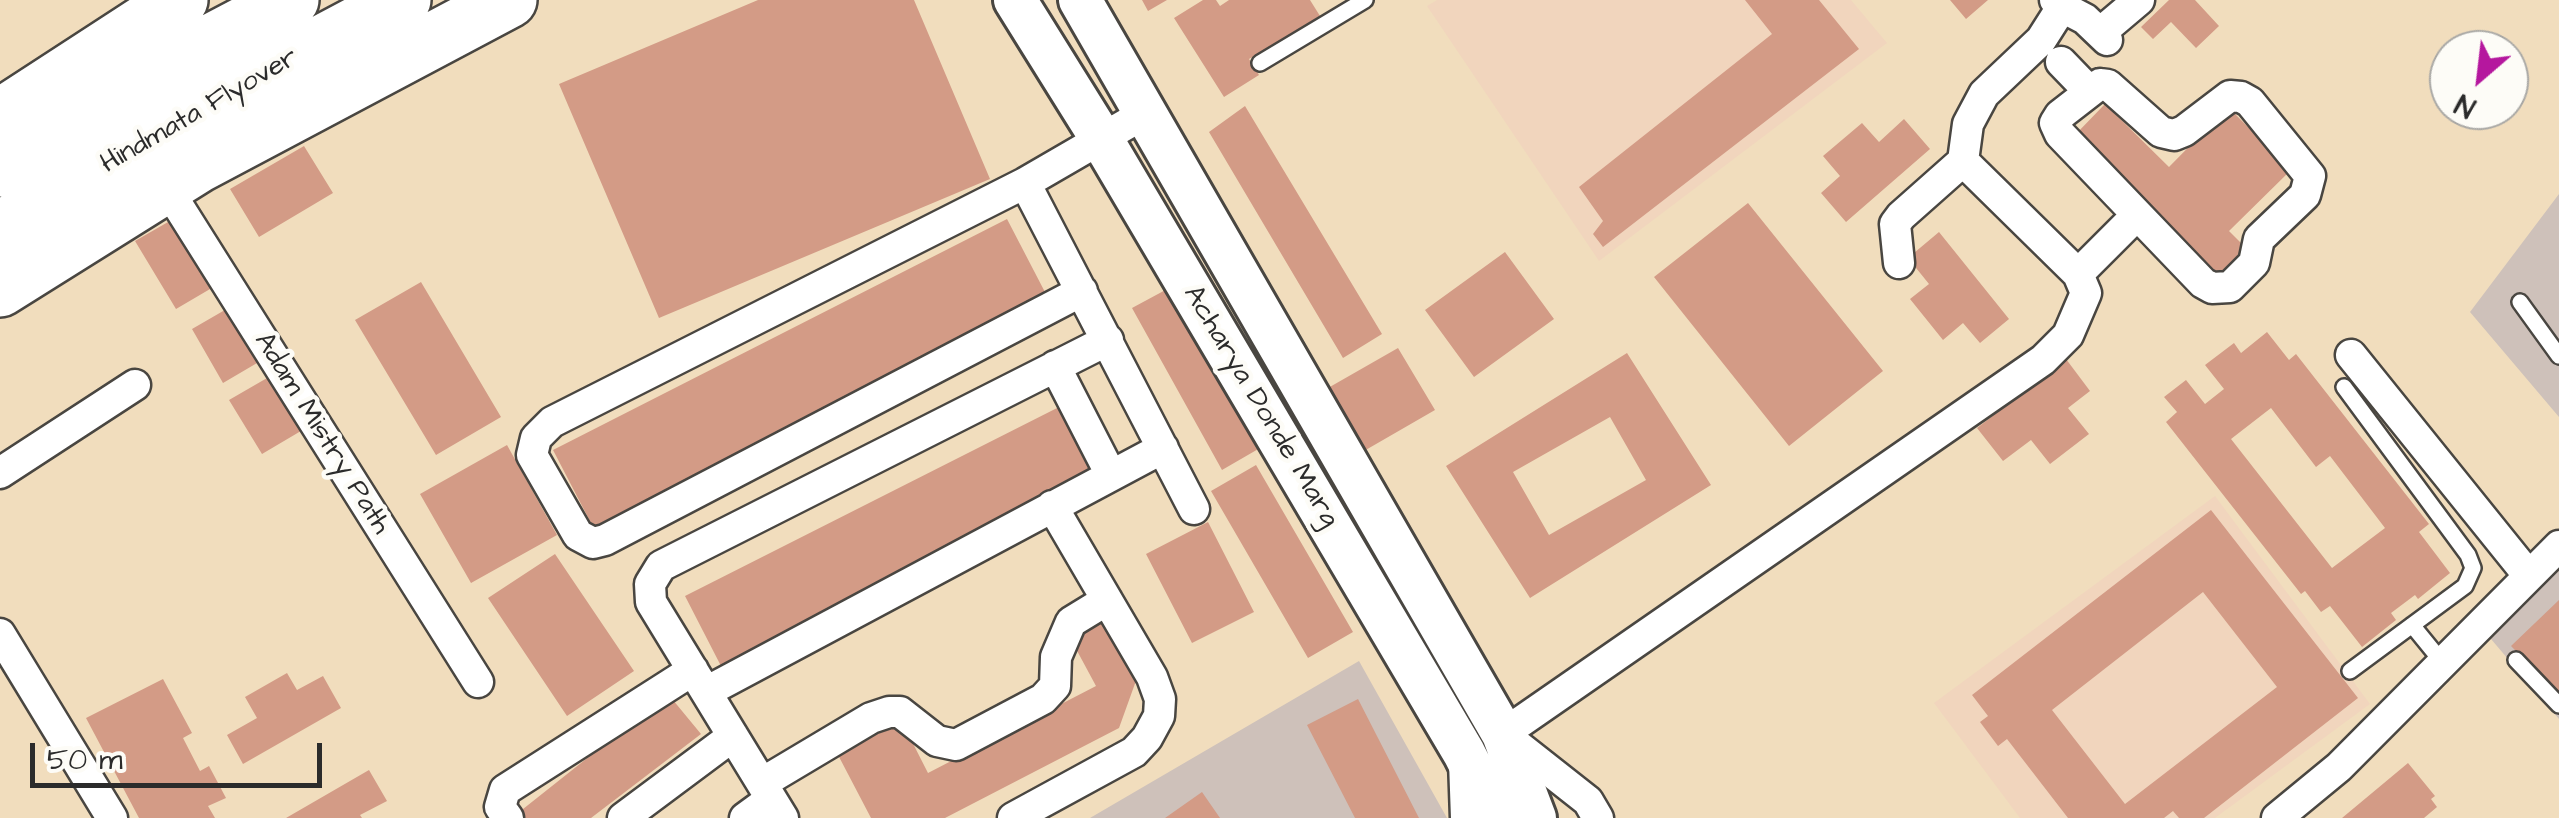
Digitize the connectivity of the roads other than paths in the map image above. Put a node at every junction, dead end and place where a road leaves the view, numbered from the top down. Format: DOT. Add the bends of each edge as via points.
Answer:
graph roads {
  1 [pos="180,0"];
  2 [pos="291,0"];
  3 [pos="403,0"];
  4 [pos="509,0"];
  5 [pos="1015,0"];
  6 [pos="1080,0"];
  7 [pos="1357,2"];
  8 [pos="2058,4"];
  9 [pos="2127,4"];
  10 [pos="2051,51"];
  11 [pos="1260,63"];
  12 [pos="2089,91"];
  13 [pos="1144,114"];
  14 [pos="0,117"];
  15 [pos="1101,138"];
  16 [pos="1963,162"];
  17 [pos="0,168"];
  18 [pos="1025,183"];
  19 [pos="165,185"];
  20 [pos="2137,215"];
  21 [pos="0,230"];
  22 [pos="1899,263"];
  23 [pos="2078,274"];
  24 [pos="0,289"];
  25 [pos="1082,290"];
  26 [pos="2520,302"];
  27 [pos="1108,340"];
  28 [pos="2351,354"];
  29 [pos="2559,356"];
  30 [pos="1055,366"];
  31 [pos="135,385"];
  32 [pos="2344,388"];
  33 [pos="1163,448"];
  34 [pos="0,474"];
  35 [pos="1112,475"];
  36 [pos="1052,506"];
  37 [pos="1194,508"];
  38 [pos="2559,546"];
  39 [pos="2529,576"];
  40 [pos="1108,600"];
  41 [pos="2412,625"];
  42 [pos="0,634"];
  43 [pos="2516,660"];
  44 [pos="2443,663"];
  45 [pos="2350,670"];
  46 [pos="700,681"];
  47 [pos="478,682"];
  48 [pos="2559,705"];
  49 [pos="1502,734"];
  50 [pos="733,736"];
  51 [pos="1464,753"];
  52 [pos="772,800"];
  53 [pos="112,818"];
  54 [pos="508,818"];
  55 [pos="623,818"];
  56 [pos="745,818"];
  57 [pos="1013,818"];
  58 [pos="1466,818"];
  59 [pos="1497,818"];
  60 [pos="1535,818"];
  61 [pos="1598,818"];
  62 [pos="2277,818"];
  1 -- 14 [label="highway"];
  2 -- 17 [label="highway, Hindmata Flyover" via="146,76"];
  3 -- 21 [label="highway, Hindmata Flyover" via="173,122"];
  4 -- 19 [label="highway"];
  5 -- 15 [label="main road, Acharya Donde Marg"];
  6 -- 13 [label="main road, Acharya Donde Marg"];
  7 -- 11 [label="lane"];
  8 -- 9 [label="street" via="2103,36"];
  8 -- 10 [label="street"];
  10 -- 12 [label="street"];
  10 -- 16 [label="street" via="1984,94 1968,124"];
  12 -- 20 [label="street" via="2055,123"];
  12 -- 20 [label="street" via="2108,85 2160,132 2174,136 2230,96 2241,97 2310,176 2305,195 2259,239 2254,263 2222,290 2203,283"];
  13 -- 15 [label="street"];
  13 -- 49 [label="main road, Acharya Donde Marg"];
  15 -- 18 [label="street"];
  15 -- 51 [label="main road, Acharya Donde Marg"];
  16 -- 22 [label="street" via="1900,216"];
  16 -- 23 [label="street"];
  18 -- 25 [label="street"];
  18 -- 25 [label="street" via="552,422 536,438 532,455 578,534 593,543 605,540"];
  19 -- 24 [label="highway"];
  19 -- 47 [label="street, Adam Mistry Path"];
  20 -- 23 [label="street"];
  23 -- 49 [label="street" via="2086,293 2068,335 2043,360"];
  25 -- 27 [label="street"];
  26 -- 29 [label="lane"];
  27 -- 30 [label="street"];
  27 -- 33 [label="street"];
  28 -- 39 [label="street"];
  30 -- 35 [label="street"];
  30 -- 46 [label="street" via="661,566 650,584 651,602"];
  31 -- 34 [label="street"];
  32 -- 41 [label="lane" via="2473,568 2465,586"];
  33 -- 35 [label="street"];
  33 -- 37 [label="street"];
  35 -- 36 [label="street"];
  36 -- 40 [label="street"];
  36 -- 46 [label="street"];
  38 -- 39 [label="street"];
  39 -- 44 [label="street"];
  40 -- 52 [label="street" via="1071,622 1056,657 1055,686 1044,698 956,744 936,741 900,712 871,718"];
  40 -- 57 [label="street" via="1152,677 1158,716 1134,752"];
  41 -- 44 [label="lane"];
  41 -- 45 [label="lane"];
  42 -- 53 [label="street"];
  43 -- 48 [label="lane"];
  44 -- 62 [label="street" via="2340,768"];
  46 -- 50 [label="street"];
  46 -- 54 [label="street" via="505,790 500,807"];
  49 -- 60 [label="main road, Acharya Donde Marg"];
  49 -- 61 [label="street" via="1588,801"];
  50 -- 52 [label="street"];
  50 -- 55 [label="street"];
  51 -- 58 [label="street"];
  51 -- 59 [label="main road, Acharya Donde Marg"];
  52 -- 56 [label="street"];
}
